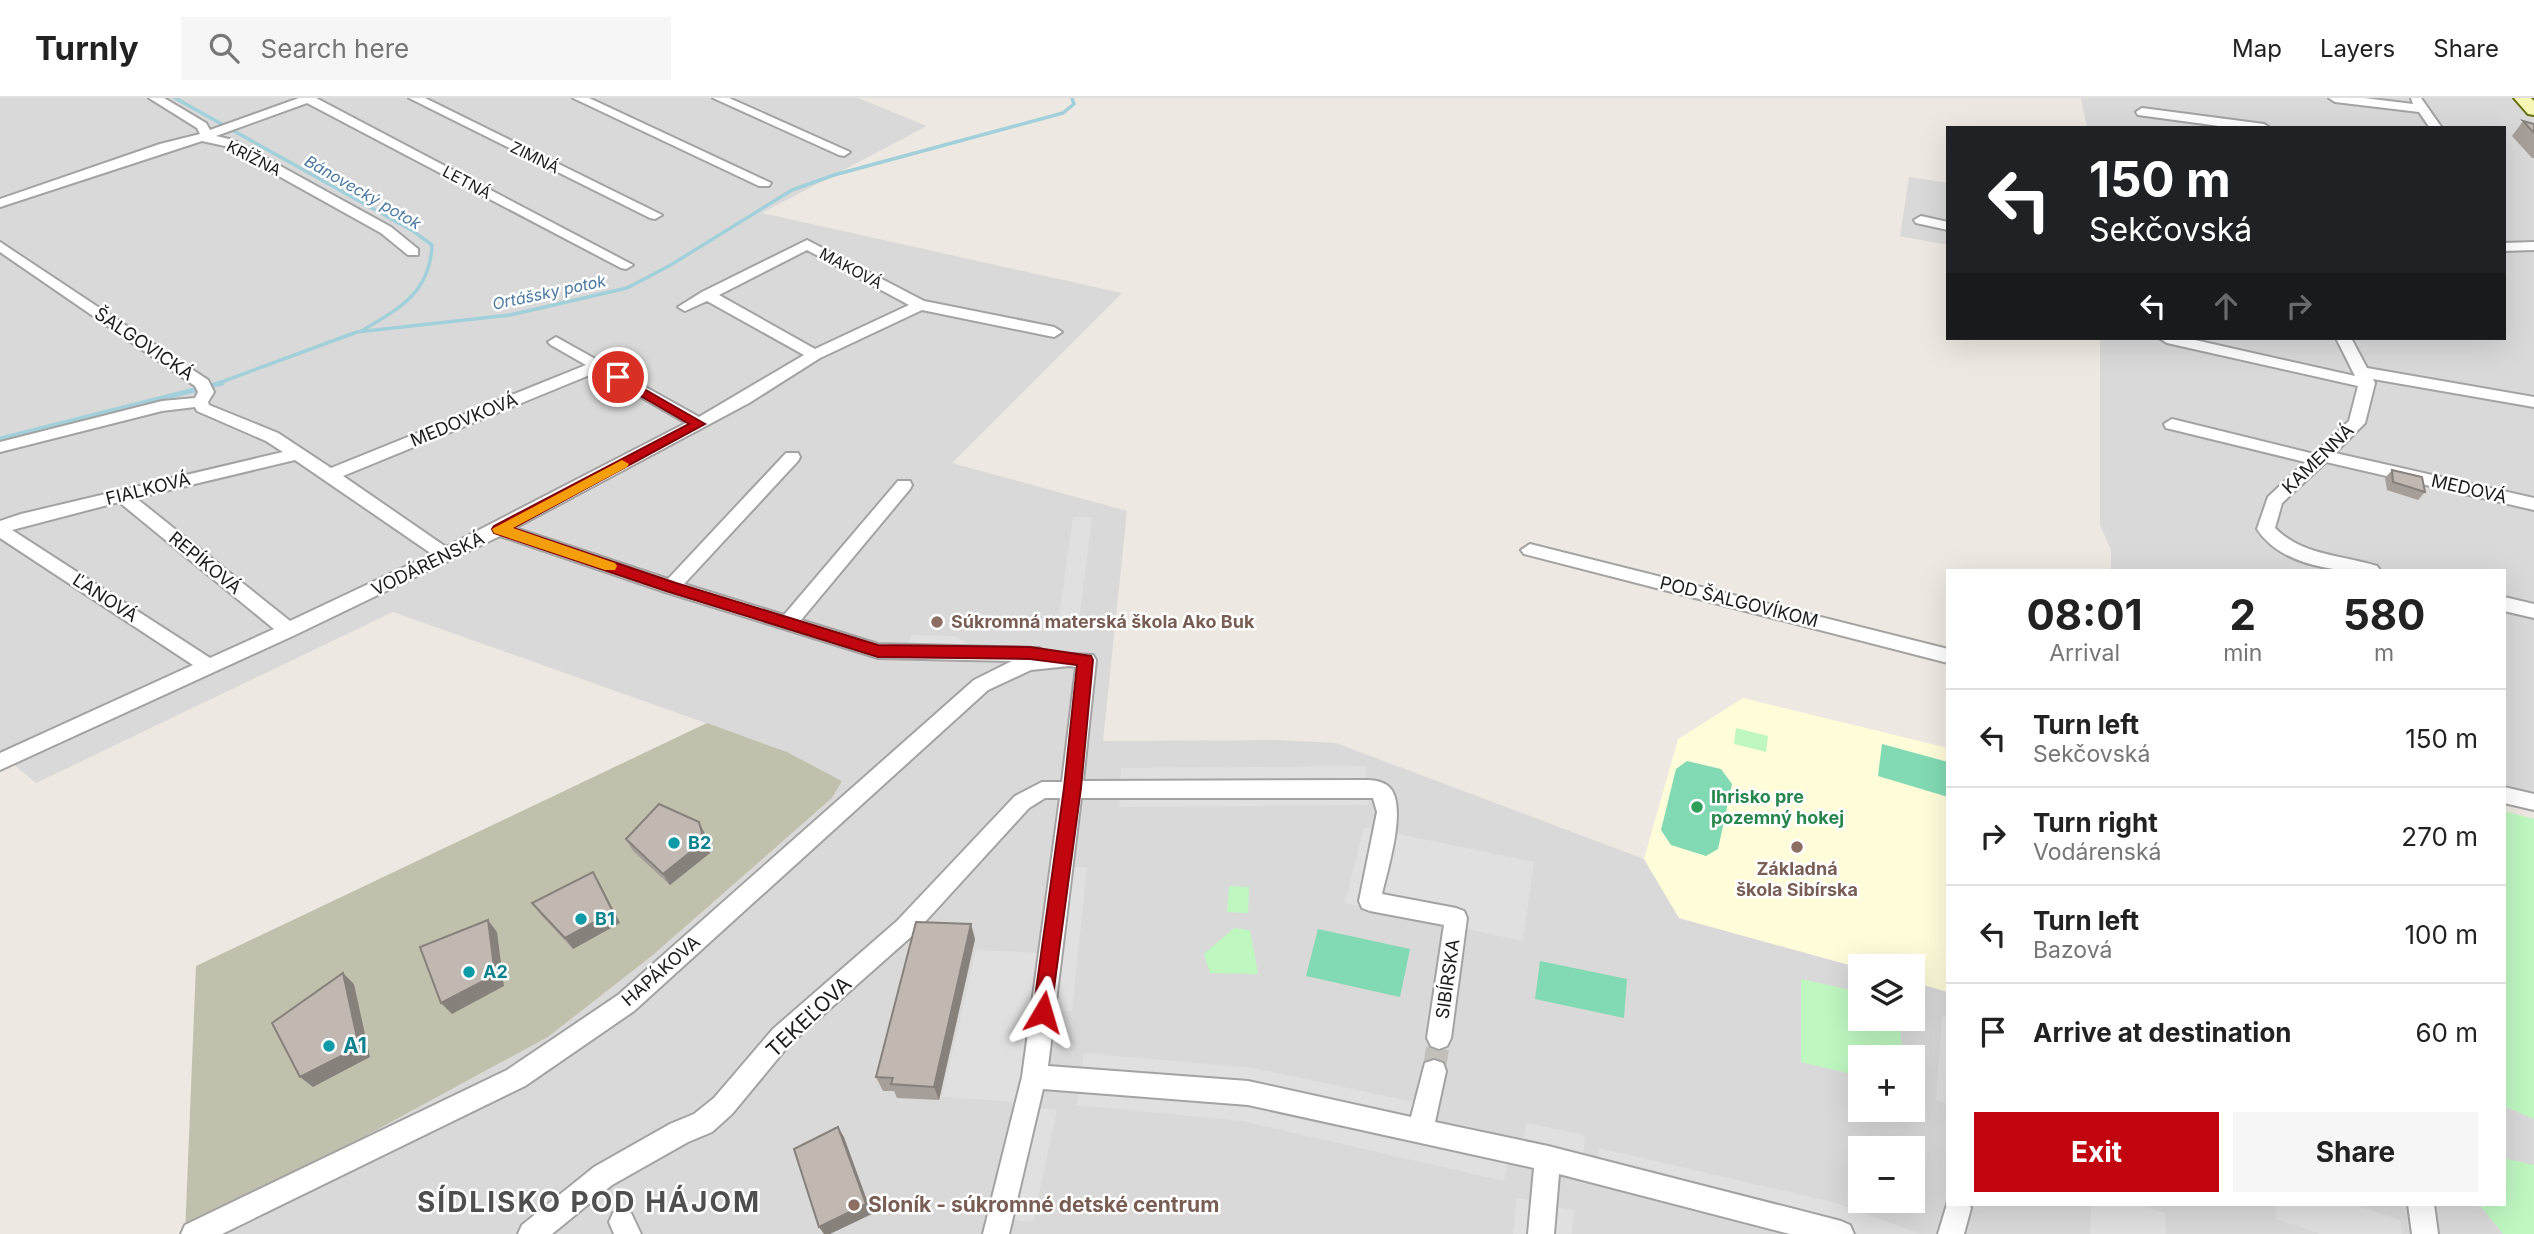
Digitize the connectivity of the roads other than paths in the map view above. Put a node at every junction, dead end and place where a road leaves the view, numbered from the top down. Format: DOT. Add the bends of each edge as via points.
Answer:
graph roads {
  1 [pos="155,98"];
  2 [pos="309,98"];
  3 [pos="415,98"];
  4 [pos="579,98"];
  5 [pos="719,98"];
  6 [pos="2335,98"];
  7 [pos="2415,98"];
  8 [pos="2522,98"];
  9 [pos="2423,110"];
  10 [pos="2534,110"];
  11 [pos="2142,112"];
  12 [pos="2249,126"];
  13 [pos="2434,126"];
  14 [pos="209,135"];
  15 [pos="844,152"];
  16 [pos="764,183"];
  17 [pos="0,203"];
  18 [pos="655,215"];
  19 [pos="1921,220"];
  20 [pos="1946,226"];
  21 [pos="0,246"];
  22 [pos="2534,246"];
  23 [pos="2506,247"];
  24 [pos="412,252"];
  25 [pos="626,265"];
  26 [pos="707,295"];
  27 [pos="920,305"];
  28 [pos="685,307"];
  29 [pos="1054,332"];
  30 [pos="2177,340"];
  31 [pos="2345,340"];
  32 [pos="556,342"];
  33 [pos="815,355"];
  34 [pos="598,366"];
  35 [pos="2365,378"];
  36 [pos="203,393"];
  37 [pos="2534,402"];
  38 [pos="699,424"];
  39 [pos="2172,424"];
  40 [pos="0,447"];
  41 [pos="297,454"];
  42 [pos="792,457"];
  43 [pos="2320,458"];
  44 [pos="331,474"];
  45 [pos="904,485"];
  46 [pos="122,496"];
  47 [pos="2534,504"];
  48 [pos="0,529"];
  49 [pos="499,529"];
  50 [pos="1530,550"];
  51 [pos="445,556"];
  52 [pos="2367,569"];
  53 [pos="671,587"];
  54 [pos="2506,604"];
  55 [pos="2534,611"];
  56 [pos="788,623"];
  57 [pos="288,630"];
  58 [pos="1946,655"];
  59 [pos="1054,658"];
  60 [pos="202,669"];
  61 [pos="0,762"];
  62 [pos="1291,787"];
  63 [pos="1072,788"];
  64 [pos="2506,795"];
  65 [pos="2534,802"];
  66 [pos="1439,1038"];
  67 [pos="1434,1072"];
  68 [pos="1034,1077"];
  69 [pos="1420,1131"];
  70 [pos="1548,1159"];
  71 [pos="2421,1206"];
  72 [pos="1958,1208"];
  73 [pos="194,1234"];
  74 [pos="531,1234"];
  75 [pos="996,1234"];
  76 [pos="1541,1234"];
  77 [pos="1841,1234"];
  78 [pos="1951,1234"];
  79 [pos="2425,1234"];
  1 -- 14 [label="street"];
  2 -- 14 [label="street"];
  2 -- 25 [label="street, LETNÁ"];
  3 -- 18 [label="street, ZIMNÁ"];
  4 -- 16 [label="street"];
  5 -- 15 [label="street"];
  6 -- 9 [label="street"];
  7 -- 9 [label="street"];
  8 -- 10 [label="street"];
  9 -- 13 [label="street"];
  11 -- 12 [label="street"];
  14 -- 17 [label="street"];
  14 -- 24 [label="street, KRÍŽNA" via="386,230"];
  19 -- 20 [label="street"];
  21 -- 36 [label="street, ŠALGOVICKÁ"];
  22 -- 23 [label="street"];
  26 -- 27 [label="street, MAKOVÁ" via="807,244"];
  26 -- 28 [label="street, MAKOVÁ"];
  26 -- 33 [label="street"];
  27 -- 29 [label="street"];
  27 -- 33 [label="street, VODÁRENSKÁ"];
  30 -- 35 [label="street"];
  31 -- 35 [label="street"];
  32 -- 34 [label="street"];
  33 -- 38 [label="street, VODÁRENSKÁ"];
  34 -- 38 [label="street"];
  34 -- 44 [label="street, MEDOVKOVÁ"];
  35 -- 37 [label="street"];
  35 -- 43 [label="street, KAMENNÁ" via="2357,423"];
  36 -- 40 [label="street"];
  36 -- 41 [label="street, ŠALGOVICKÁ" via="203,408 240,421"];
  38 -- 49 [label="street, VODÁRENSKÁ"];
  39 -- 43 [label="street, MEDOVÁ"];
  41 -- 44 [label="street, ŠALGOVICKÁ"];
  41 -- 46 [label="street, FIALKOVÁ"];
  42 -- 53 [label="street"];
  43 -- 47 [label="street, MEDOVÁ"];
  43 -- 52 [label="street, KAMENNÁ" via="2274,501 2266,529 2292,551"];
  44 -- 51 [label="street, ŠALGOVICKÁ"];
  45 -- 56 [label="street"];
  46 -- 48 [label="street, FIALKOVÁ"];
  46 -- 57 [label="street, REPÍKOVÁ"];
  48 -- 60 [label="street, ĽANOVÁ" via="204,663"];
  49 -- 51 [label="street, VODÁRENSKÁ"];
  49 -- 53 [label="street"];
  50 -- 58 [label="street, POD ŠALGOVÍKOM"];
  51 -- 57 [label="street, VODÁRENSKÁ"];
  53 -- 56 [label="street"];
  54 -- 55 [label="street"];
  56 -- 59 [label="street" via="878,651 1030,653"];
  57 -- 60 [label="street, VODÁRENSKÁ"];
  59 -- 63 [label="street, HAPÁKOVA" via="1086,660"];
  59 -- 73 [label="street, HAPÁKOVA" via="1014,666 981,685 626,1003 516,1078"];
  60 -- 61 [label="street, VODÁRENSKÁ"];
  62 -- 63 [label="street, TEKEĽOVA"];
  62 -- 66 [label="street, SIBÍRSKA" via="1374,788 1387,798 1387,820 1370,901 1456,918"];
  63 -- 68 [label="street"];
  63 -- 74 [label="street, TEKEĽOVA" via="1042,790 1022,802 905,928 781,1037 703,1123 603,1176"];
  64 -- 65 [label="street"];
  67 -- 69 [label="street"];
  68 -- 69 [label="street" via="1248,1093"];
  68 -- 75 [label="street"];
  69 -- 70 [label="street"];
  70 -- 76 [label="street"];
  70 -- 77 [label="street"];
  71 -- 79 [label="street"];
  72 -- 78 [label="street"];
}
